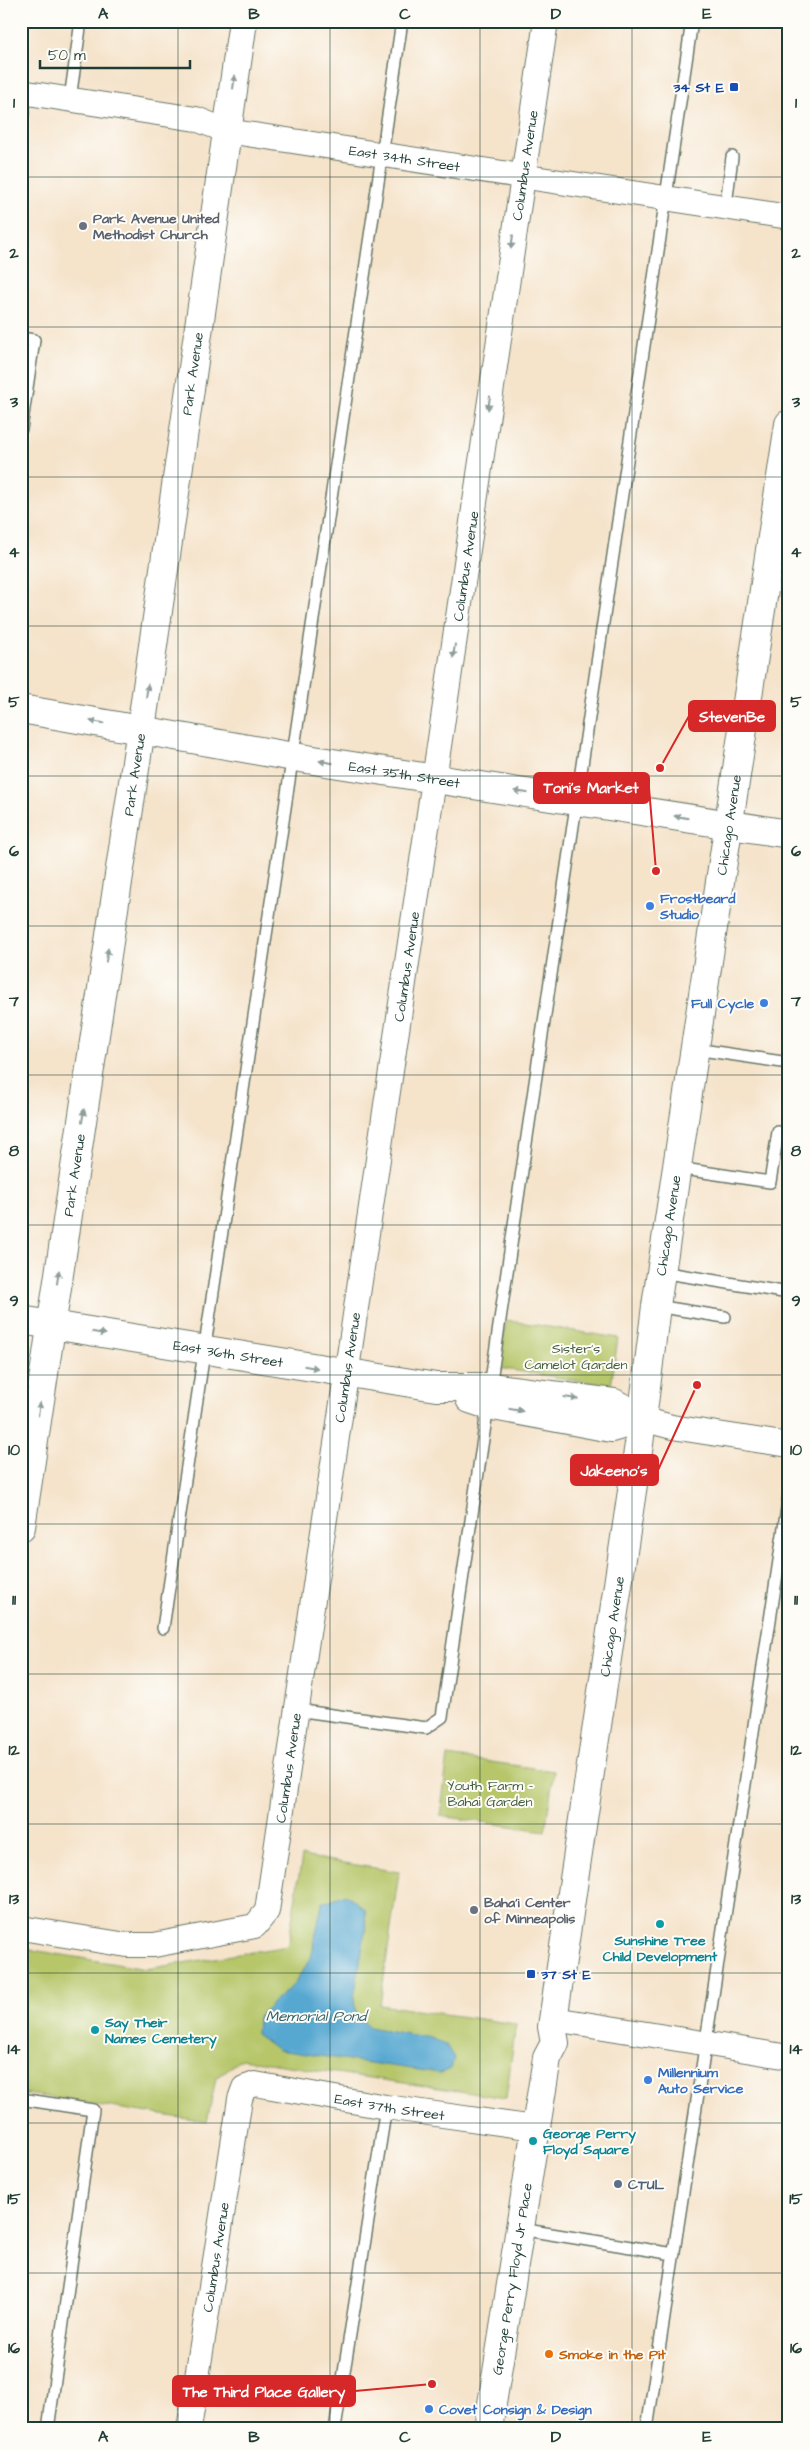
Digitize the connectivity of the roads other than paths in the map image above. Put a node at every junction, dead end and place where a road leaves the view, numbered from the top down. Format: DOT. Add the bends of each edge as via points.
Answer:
graph roads {
  1 [pos="81,21"];
  2 [pos="243,21"];
  3 [pos="402,21"];
  4 [pos="546,21"];
  5 [pos="692,21"];
  6 [pos="24,92"];
  7 [pos="70,98"];
  8 [pos="21,126"];
  9 [pos="228,131"];
  10 [pos="382,154"];
  11 [pos="732,157"];
  12 [pos="522,177"];
  13 [pos="665,197"];
  14 [pos="726,205"];
  15 [pos="789,217"];
  16 [pos="21,338"];
  17 [pos="789,424"];
  18 [pos="21,429"];
  19 [pos="21,709"];
  20 [pos="141,729"];
  21 [pos="294,757"];
  22 [pos="435,779"];
  23 [pos="578,801"];
  24 [pos="730,824"];
  25 [pos="789,834"];
  26 [pos="695,1049"];
  27 [pos="789,1063"];
  28 [pos="778,1132"];
  29 [pos="677,1168"];
  30 [pos="661,1272"];
  31 [pos="789,1293"];
  32 [pos="656,1306"];
  33 [pos="725,1317"];
  34 [pos="21,1320"];
  35 [pos="51,1325"];
  36 [pos="206,1350"];
  37 [pos="346,1373"];
  38 [pos="489,1396"];
  39 [pos="642,1420"];
  40 [pos="789,1445"];
  41 [pos="789,1495"];
  42 [pos="21,1527"];
  43 [pos="163,1628"];
  44 [pos="296,1710"];
  45 [pos="21,1928"];
  46 [pos="550,2037"];
  47 [pos="707,2045"];
  48 [pos="789,2057"];
  49 [pos="244,2088"];
  50 [pos="21,2099"];
  51 [pos="386,2107"];
  52 [pos="535,2128"];
  53 [pos="520,2229"];
  54 [pos="674,2254"];
  55 [pos="48,2429"];
  56 [pos="189,2429"];
  57 [pos="335,2429"];
  58 [pos="488,2429"];
  59 [pos="647,2429"];
  1 -- 7 [label="lane"];
  9 -- 2 [label="street, Park Avenue, one-way"];
  3 -- 10 [label="lane"];
  4 -- 12 [label="street, Columbus Avenue"];
  5 -- 13 [label="lane"];
  6 -- 7 [label="street, East 34th Street"];
  6 -- 8 [label="lane"];
  7 -- 9 [label="street, East 34th Street" via="196,119"];
  9 -- 10 [label="street, East 34th Street"];
  20 -- 9 [label="street, Park Avenue, one-way"];
  10 -- 12 [label="street, East 34th Street"];
  10 -- 21 [label="lane"];
  11 -- 14 [label="lane"];
  12 -- 13 [label="street, East 34th Street"];
  12 -- 22 [label="street, Columbus Avenue, one-way"];
  13 -- 14 [label="street, East 34th Street"];
  13 -- 23 [label="lane"];
  14 -- 15 [label="street, East 34th Street"];
  16 -- 18 [label="lane" via="34,340"];
  17 -- 24 [label="street, Chicago Avenue"];
  20 -- 19 [label="street, East 35th Street, one-way"];
  20 -- 21 [label="street, East 35th Street"];
  35 -- 20 [label="street, Park Avenue, one-way"];
  22 -- 21 [label="street, East 35th Street, one-way"];
  21 -- 36 [label="lane"];
  23 -- 22 [label="street, East 35th Street, one-way"];
  22 -- 37 [label="street, Columbus Avenue"];
  24 -- 23 [label="street, East 35th Street, one-way"];
  23 -- 38 [label="lane"];
  24 -- 25 [label="street, East 35th Street"];
  24 -- 26 [label="street, Chicago Avenue"];
  26 -- 27 [label="lane"];
  26 -- 29 [label="street, Chicago Avenue"];
  28 -- 29 [label="lane" via="770,1182"];
  29 -- 30 [label="street, Chicago Avenue"];
  30 -- 31 [label="lane"];
  30 -- 32 [label="street, Chicago Avenue"];
  32 -- 33 [label="lane"];
  32 -- 39 [label="street, Chicago Avenue"];
  34 -- 35 [label="street, East 36th Street"];
  35 -- 36 [label="street, East 36th Street, one-way"];
  42 -- 35 [label="street, Park Avenue, one-way"];
  36 -- 37 [label="street, East 36th Street, one-way"];
  36 -- 43 [label="lane"];
  37 -- 38 [label="street, East 36th Street"];
  37 -- 44 [label="street, Columbus Avenue"];
  38 -- 39 [label="street, East 36th Street, one-way" via="614,1403"];
  38 -- 44 [label="lane" via="442,1717 426,1728"];
  39 -- 40 [label="street, East 36th Street"];
  39 -- 46 [label="street, Chicago Avenue"];
  41 -- 47 [label="lane"];
  44 -- 45 [label="street, Columbus Avenue" via="267,1911 255,1926 154,1945 127,1945"];
  46 -- 47 [label="street"];
  46 -- 52 [label="street, Chicago Avenue"];
  47 -- 48 [label="street"];
  47 -- 54 [label="lane"];
  49 -- 51 [label="street, East 37th Street" via="255,2084"];
  49 -- 56 [label="street, Columbus Avenue"];
  50 -- 55 [label="lane" via="92,2110"];
  51 -- 52 [label="street, East 37th Street"];
  51 -- 57 [label="lane"];
  52 -- 53 [label="street, George Perry Floyd Jr Place"];
  53 -- 54 [label="lane"];
  53 -- 58 [label="street, George Perry Floyd Jr Place"];
  54 -- 59 [label="lane"];
}
